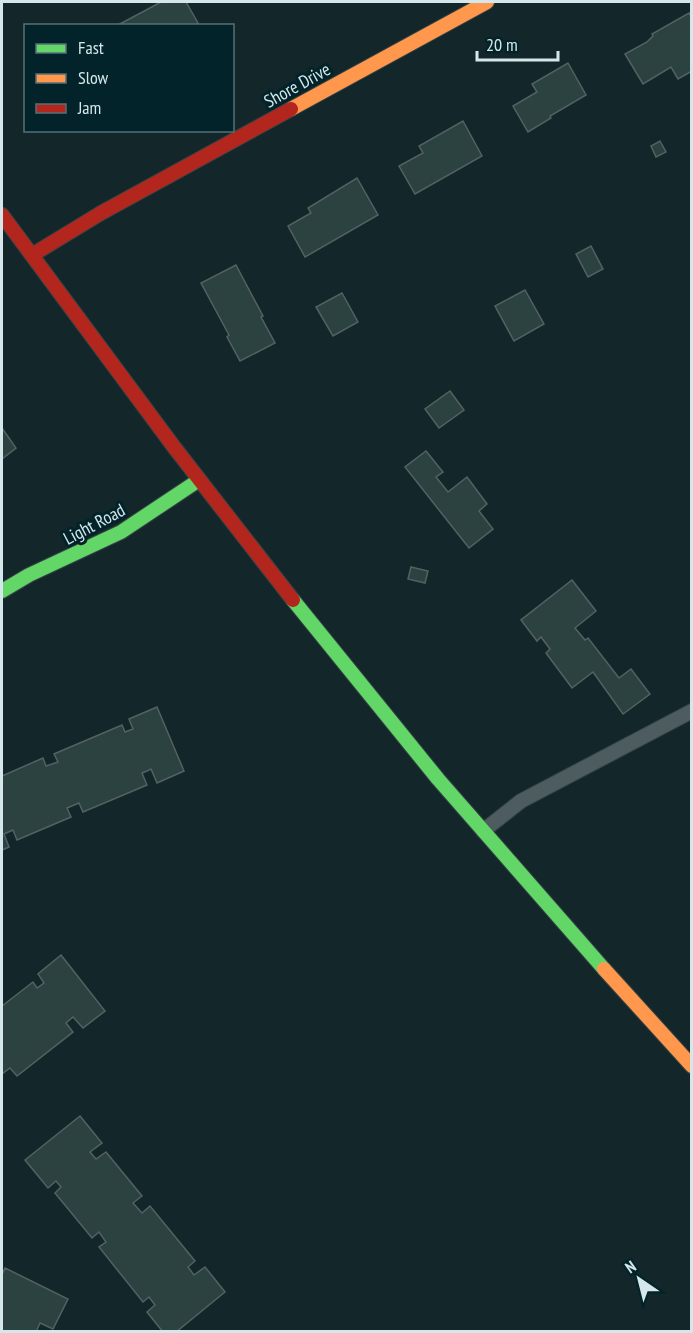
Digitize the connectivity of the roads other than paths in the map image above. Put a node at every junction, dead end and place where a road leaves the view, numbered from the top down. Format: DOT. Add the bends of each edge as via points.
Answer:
graph roads {
  1 [pos="487,2"];
  2 [pos="2,215"];
  3 [pos="32,255"];
  4 [pos="199,480"];
  5 [pos="2,591"];
  6 [pos="692,711"];
  7 [pos="483,831"];
  8 [pos="692,1066"];
  1 -- 3 [label="main road, Shore Drive" via="101,213"];
  2 -- 3 [label="main road"];
  3 -- 4 [label="main road"];
  4 -- 5 [label="main road, Light Road" via="121,532"];
  4 -- 7 [label="main road" via="369,695"];
  6 -- 7 [label="lane" via="521,801"];
  7 -- 8 [label="main road"];
}
